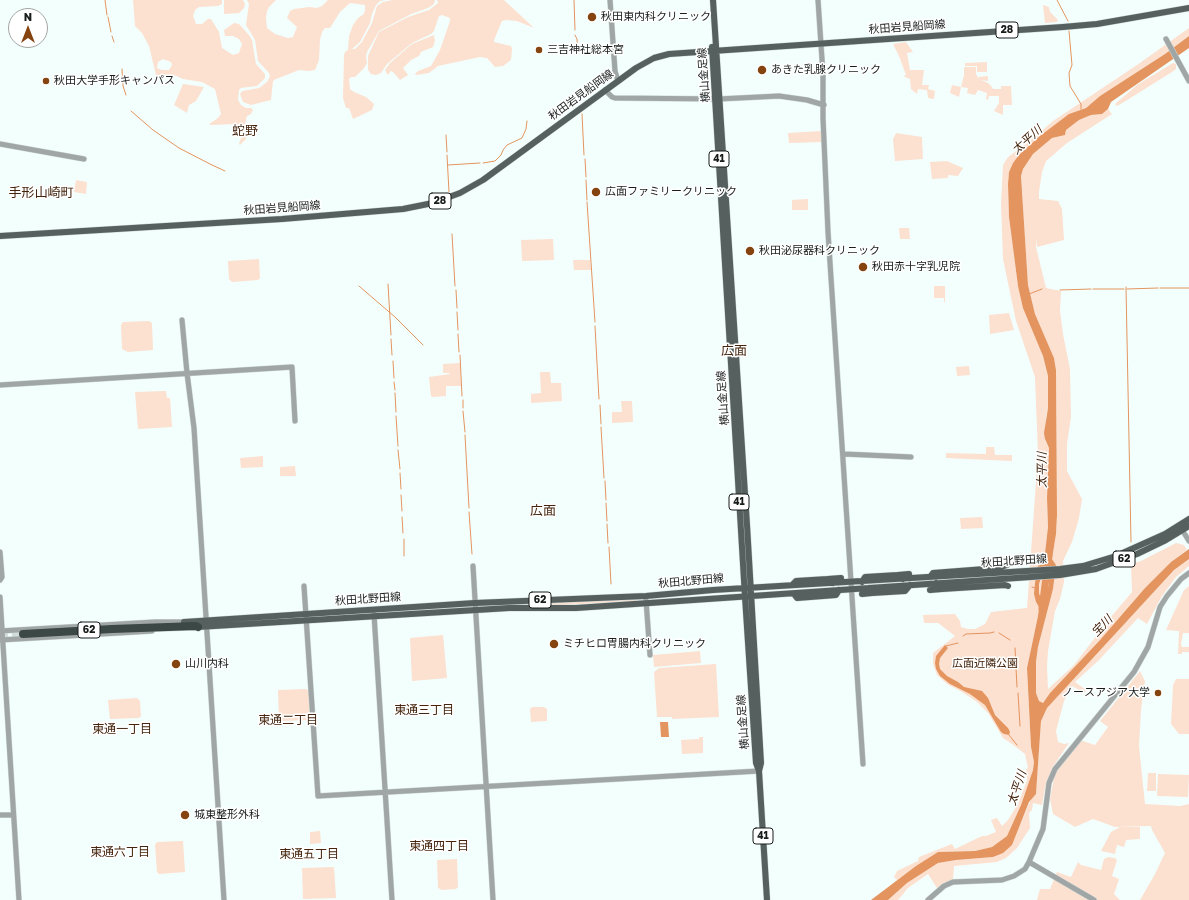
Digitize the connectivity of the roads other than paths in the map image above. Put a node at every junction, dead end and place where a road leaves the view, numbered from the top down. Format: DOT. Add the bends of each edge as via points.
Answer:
graph roads {
  1 [pos="610,0"];
  2 [pos="709,0"];
  3 [pos="713,0"];
  4 [pos="818,0"];
  5 [pos="1189,8"];
  6 [pos="1166,38"];
  7 [pos="821,43"];
  8 [pos="714,50"];
  9 [pos="618,81"];
  10 [pos="1189,81"];
  11 [pos="605,90"];
  12 [pos="717,99"];
  13 [pos="824,105"];
  14 [pos="0,144"];
  15 [pos="84,159"];
  16 [pos="0,236"];
  17 [pos="182,320"];
  18 [pos="187,373"];
  19 [pos="0,385"];
  20 [pos="295,421"];
  21 [pos="844,454"];
  22 [pos="912,457"];
  23 [pos="1189,519"];
  24 [pos="1189,526"];
  25 [pos="1181,528"];
  26 [pos="1189,541"];
  27 [pos="0,552"];
  28 [pos="1007,565"];
  29 [pos="473,566"];
  30 [pos="1189,573"];
  31 [pos="909,574"];
  32 [pos="1033,575"];
  33 [pos="900,577"];
  34 [pos="930,577"];
  35 [pos="841,578"];
  36 [pos="0,580"];
  37 [pos="831,581"];
  38 [pos="936,584"];
  39 [pos="304,586"];
  40 [pos="851,586"];
  41 [pos="1008,586"];
  42 [pos="747,588"];
  43 [pos="942,589"];
  44 [pos="930,590"];
  45 [pos="870,591"];
  46 [pos="862,594"];
  47 [pos="646,596"];
  48 [pos="748,596"];
  49 [pos="0,597"];
  50 [pos="475,603"];
  51 [pos="646,603"];
  52 [pos="475,610"];
  53 [pos="374,613"];
  54 [pos="306,614"];
  55 [pos="306,621"];
  56 [pos="184,622"];
  57 [pos="204,625"];
  58 [pos="155,627"];
  59 [pos="1,631"];
  60 [pos="23,634"];
  61 [pos="1,640"];
  62 [pos="650,655"];
  63 [pos="863,764"];
  64 [pos="759,771"];
  65 [pos="486,787"];
  66 [pos="385,792"];
  67 [pos="0,814"];
  68 [pos="13,815"];
  69 [pos="1029,862"];
  70 [pos="19,900"];
  71 [pos="224,900"];
  72 [pos="392,900"];
  73 [pos="493,900"];
  74 [pos="766,900"];
  75 [pos="928,900"];
  76 [pos="1094,900"];
  1 -- 9 [label="street" via="615,71"];
  2 -- 8 [label="main road, 横山金足線 / 41"];
  3 -- 8 [label="main road, 横山金足線 / 41"];
  4 -- 7 [label="street"];
  5 -- 7 [label="main road, 秋田岩見船岡線 / 28" via="1071,26"];
  6 -- 10 [label="street"];
  7 -- 8 [label="main road, 秋田岩見船岡線 / 28"];
  7 -- 13 [label="street"];
  8 -- 9 [label="main road, 秋田岩見船岡線 / 28" via="659,56"];
  8 -- 12 [label="main road, 横山金足線 / 41"];
  9 -- 11 [label="main road, 秋田岩見船岡線 / 28"];
  11 -- 12 [label="street" via="615,98"];
  11 -- 16 [label="main road, 秋田岩見船岡線 / 28" via="483,180 460,193 427,205 277,219"];
  12 -- 13 [label="street" via="779,96"];
  12 -- 42 [label="main road, 横山金足線 / 41"];
  13 -- 21 [label="street" via="828,232"];
  14 -- 15 [label="street"];
  17 -- 18 [label="street"];
  18 -- 19 [label="street"];
  18 -- 20 [label="street" via="292,367"];
  18 -- 57 [label="street" via="194,428"];
  21 -- 22 [label="street"];
  21 -- 40 [label="street"];
  23 -- 25 [label="main road, 秋田北野田線 / 62"];
  24 -- 25 [label="main road, 秋田北野田線 / 62"];
  25 -- 26 [label="street"];
  25 -- 32 [label="main road, 秋田北野田線 / 62" via="1116,556 1060,572"];
  27 -- 36 [label="street"];
  28 -- 34 [label="main road" via="934,573"];
  29 -- 50 [label="street"];
  30 -- 69 [label="street" via="1181,579 1160,607 1148,647 1134,672 1055,769 1049,783 1043,829"];
  31 -- 33 [label="main road"];
  32 -- 34 [label="main road, 秋田北野田線 / 62"];
  32 -- 38 [label="main road, 秋田北野田線 / 62"];
  33 -- 34 [label="main road, 秋田北野田線 / 62"];
  33 -- 40 [label="main road, 秋田北野田線 / 62"];
  35 -- 37 [label="main road"];
  37 -- 40 [label="main road, 秋田北野田線 / 62"];
  37 -- 42 [label="main road, 秋田北野田線 / 62"];
  38 -- 43 [label="main road"];
  38 -- 45 [label="main road, 秋田北野田線 / 62"];
  39 -- 54 [label="street"];
  40 -- 45 [label="main road, 秋田北野田線 / 62"];
  40 -- 48 [label="main road, 秋田北野田線 / 62" via="839,590"];
  40 -- 63 [label="street"];
  41 -- 43 [label="main road"];
  42 -- 47 [label="main road, 秋田北野田線 / 62"];
  42 -- 48 [label="main road, 横山金足線 / 41"];
  43 -- 44 [label="main road"];
  45 -- 46 [label="main road"];
  47 -- 50 [label="main road, 秋田北野田線 / 62"];
  47 -- 51 [label="street"];
  48 -- 51 [label="main road, 秋田北野田線 / 62"];
  48 -- 64 [label="main road, 横山金足線 / 41" via="756,763"];
  49 -- 59 [label="street"];
  50 -- 52 [label="street"];
  50 -- 53 [label="main road, 秋田北野田線 / 62"];
  51 -- 52 [label="main road, 秋田北野田線 / 62" via="576,608"];
  51 -- 62 [label="street"];
  52 -- 53 [label="main road, 秋田北野田線 / 62"];
  52 -- 65 [label="street"];
  53 -- 54 [label="main road, 秋田北野田線 / 62"];
  53 -- 55 [label="main road, 秋田北野田線 / 62"];
  53 -- 66 [label="street"];
  54 -- 55 [label="street"];
  54 -- 57 [label="main road, 秋田北野田線 / 62"];
  55 -- 57 [label="main road, 秋田北野田線 / 62"];
  55 -- 66 [label="street" via="318,796"];
  56 -- 57 [label="main road, 秋田北野田線 / 62"];
  56 -- 58 [label="highway, 62"];
  56 -- 59 [label="street" via="143,622"];
  57 -- 58 [label="highway, 62"];
  57 -- 61 [label="street" via="139,632"];
  57 -- 71 [label="street"];
  58 -- 60 [label="highway, 62"];
  59 -- 61 [label="street"];
  61 -- 68 [label="street"];
  64 -- 65 [label="street"];
  64 -- 74 [label="main road, 横山金足線 / 41"];
  65 -- 66 [label="street"];
  65 -- 73 [label="street"];
  66 -- 72 [label="street"];
  67 -- 68 [label="street"];
  68 -- 70 [label="street"];
  69 -- 75 [label="street" via="1019,874 986,881 958,881 949,884"];
  69 -- 76 [label="street"];
}
